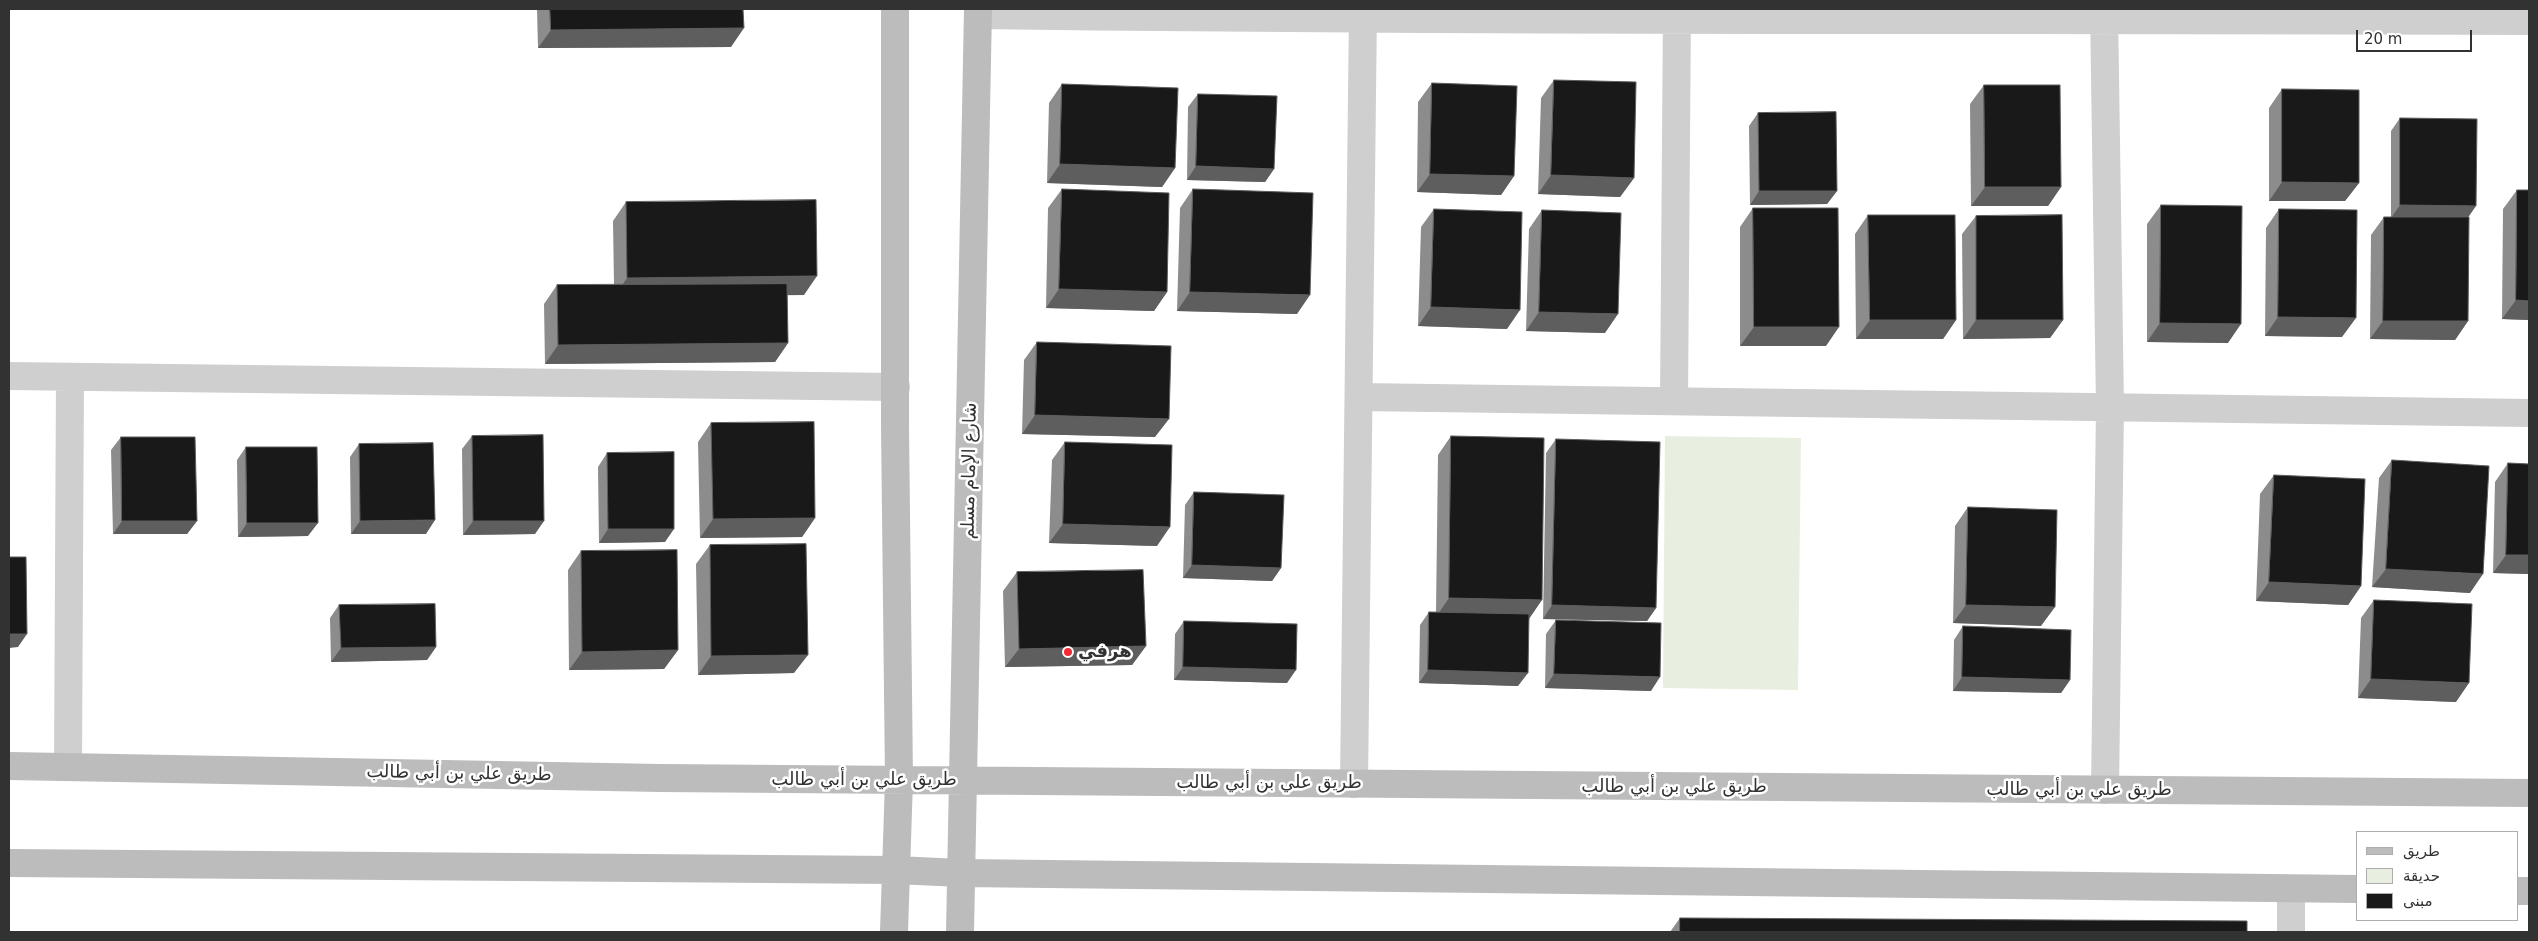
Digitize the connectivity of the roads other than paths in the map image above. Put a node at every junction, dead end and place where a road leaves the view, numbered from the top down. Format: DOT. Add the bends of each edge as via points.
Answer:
graph roads {
  1 [pos="895,9"];
  2 [pos="978,12"];
  3 [pos="1363,14"];
  4 [pos="1677,14"];
  5 [pos="2104,14"];
  6 [pos="2529,21"];
  7 [pos="9,376"];
  8 [pos="70,377"];
  9 [pos="896,387"];
  10 [pos="1359,397"];
  11 [pos="1674,401"];
  12 [pos="2110,407"];
  13 [pos="2529,413"];
  14 [pos="9,766"];
  15 [pos="68,767"];
  16 [pos="899,780"];
  17 [pos="965,781"];
  18 [pos="1354,784"];
  19 [pos="2105,790"];
  20 [pos="2529,793"];
  21 [pos="9,863"];
  22 [pos="896,870"];
  23 [pos="961,873"];
  24 [pos="2291,889"];
  25 [pos="2356,889"];
  26 [pos="894,932"];
  27 [pos="960,932"];
  28 [pos="2291,932"];
  1 -- 9 [label="main road"];
  2 -- 3 [label="street"];
  2 -- 17 [label="main road, شارع الإمام مسلم"];
  3 -- 4 [label="street"];
  3 -- 10 [label="street"];
  4 -- 5 [label="street"];
  4 -- 11 [label="street"];
  5 -- 6 [label="street"];
  5 -- 12 [label="street"];
  7 -- 8 [label="street"];
  8 -- 9 [label="street"];
  8 -- 15 [label="street"];
  9 -- 16 [label="main road"];
  10 -- 11 [label="street"];
  10 -- 18 [label="street"];
  11 -- 12 [label="street"];
  12 -- 13 [label="street"];
  12 -- 19 [label="street"];
  14 -- 15 [label="main road, طريق علي بن أبي طالب"];
  15 -- 16 [label="main road, طريق علي بن أبي طالب"];
  16 -- 17 [label="main road, طريق علي بن أبي طالب"];
  16 -- 22 [label="main road"];
  17 -- 18 [label="main road, طريق علي بن أبي طالب"];
  17 -- 23 [label="main road, شارع الإمام مسلم"];
  18 -- 19 [label="main road, طريق علي بن أبي طالب"];
  19 -- 20 [label="main road, طريق علي بن أبي طالب"];
  21 -- 22 [label="main road"];
  22 -- 23 [label="main road"];
  22 -- 26 [label="main road"];
  23 -- 24 [label="main road"];
  23 -- 27 [label="main road, شارع الإمام مسلم"];
  24 -- 25 [label="main road"];
  24 -- 28 [label="street"];
}
